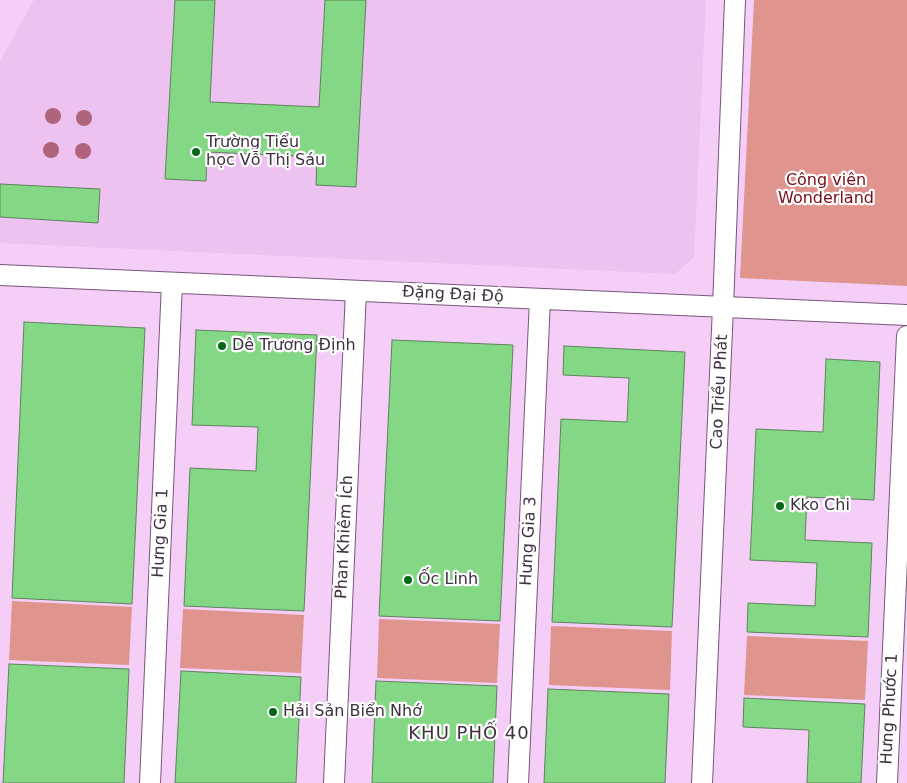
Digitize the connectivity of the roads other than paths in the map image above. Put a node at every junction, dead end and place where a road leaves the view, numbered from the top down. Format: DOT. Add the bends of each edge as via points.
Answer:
graph roads {
  1 [pos="735,0"];
  2 [pos="0,275"];
  3 [pos="172,283"];
  4 [pos="356,291"];
  5 [pos="540,299"];
  6 [pos="723,307"];
  7 [pos="907,315"];
  8 [pos="907,336"];
  9 [pos="150,783"];
  10 [pos="334,783"];
  11 [pos="518,783"];
  12 [pos="702,783"];
  13 [pos="887,783"];
  1 -- 6 [label="street, Cao Triều Phát"];
  2 -- 3 [label="street, Đặng Đại Độ"];
  3 -- 4 [label="street, Đặng Đại Độ"];
  3 -- 9 [label="street, Hưng Gia 1"];
  4 -- 5 [label="street, Đặng Đại Độ"];
  4 -- 10 [label="street, Phan Khiêm Ích"];
  5 -- 6 [label="street, Đặng Đại Độ"];
  5 -- 11 [label="street, Hưng Gia 3"];
  6 -- 7 [label="street, Đặng Đại Độ"];
  6 -- 12 [label="street, Cao Triều Phát"];
  8 -- 13 [label="street, Hưng Phước 1"];
}
